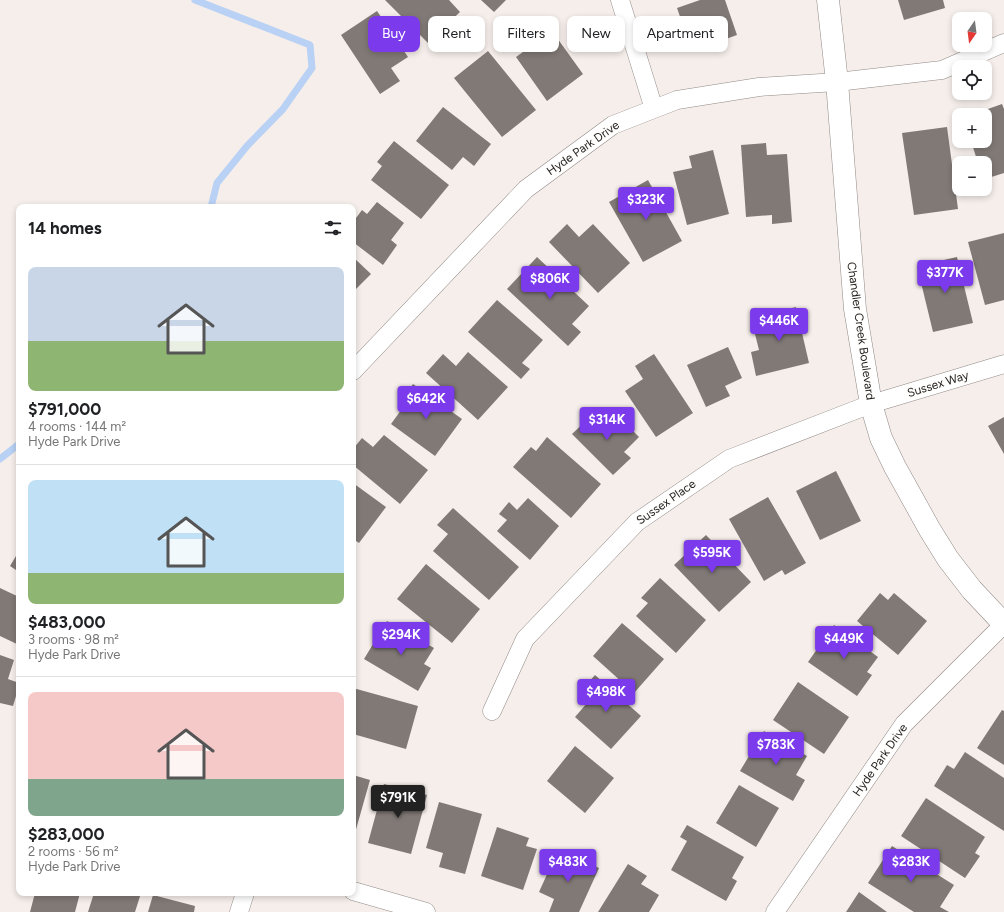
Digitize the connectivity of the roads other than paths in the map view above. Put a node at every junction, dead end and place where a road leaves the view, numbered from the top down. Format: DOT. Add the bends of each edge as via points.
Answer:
graph roads {
  1 [pos="620,0"];
  2 [pos="828,0"];
  3 [pos="1004,42"];
  4 [pos="837,82"];
  5 [pos="654,109"];
  6 [pos="1004,364"];
  7 [pos="356,368"];
  8 [pos="871,404"];
  9 [pos="1004,624"];
  10 [pos="492,711"];
  11 [pos="356,892"];
  12 [pos="244,896"];
  13 [pos="239,912"];
  14 [pos="426,912"];
  15 [pos="776,912"];
  1 -- 5 [label="street"];
  2 -- 4 [label="street, Chandler Creek Boulevard"];
  3 -- 4 [label="street, Hyde Park Drive" via="942,70"];
  4 -- 5 [label="street, Hyde Park Drive" via="759,87 677,100"];
  4 -- 8 [label="street, Chandler Creek Boulevard" via="855,310"];
  5 -- 7 [label="street, Hyde Park Drive" via="613,125 526,188"];
  6 -- 8 [label="street, Sussex Way"];
  8 -- 9 [label="street, Chandler Creek Boulevard" via="881,438 930,530 972,590"];
  8 -- 10 [label="street, Sussex Place" via="729,459 637,522 525,639"];
  9 -- 15 [label="street, Hyde Park Drive" via="904,724"];
  11 -- 14 [label="street"];
  12 -- 13 [label="street"];
}
